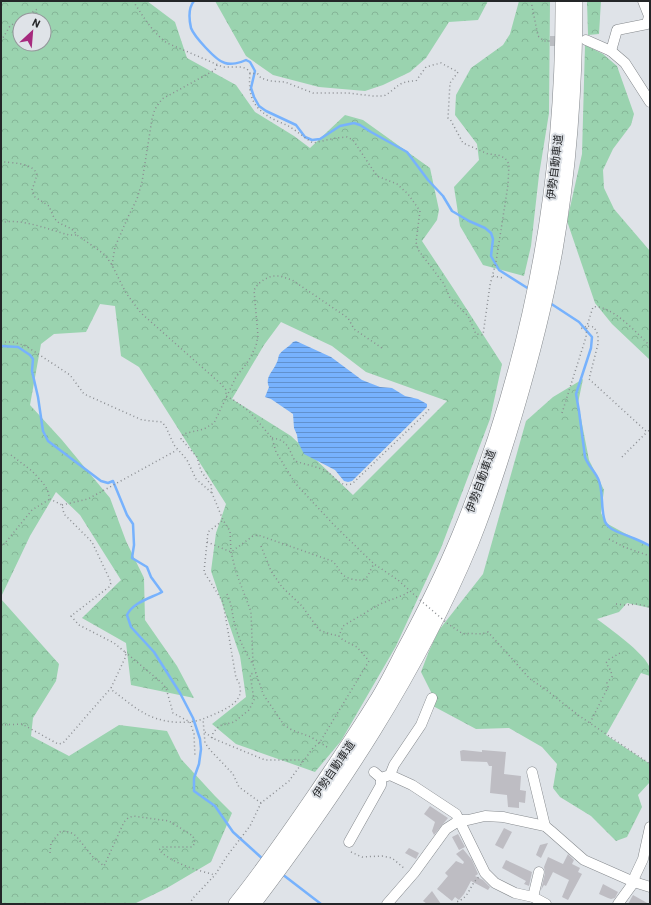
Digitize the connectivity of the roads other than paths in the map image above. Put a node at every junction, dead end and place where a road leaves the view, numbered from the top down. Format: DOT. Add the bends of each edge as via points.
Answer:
graph roads {
  1 [pos="563,1"];
  2 [pos="574,1"];
  3 [pos="643,1"];
  4 [pos="586,40"];
  5 [pos="611,51"];
  6 [pos="650,102"];
  7 [pos="432,698"];
  8 [pos="532,772"];
  9 [pos="382,775"];
  10 [pos="460,820"];
  11 [pos="545,826"];
  12 [pos="650,827"];
  13 [pos="350,847"];
  14 [pos="539,872"];
  15 [pos="634,882"];
  16 [pos="650,887"];
  17 [pos="533,898"];
  18 [pos="236,904"];
  19 [pos="253,904"];
  20 [pos="387,904"];
  21 [pos="546,904"];
  22 [pos="618,904"];
  1 -- 18 [label="highway, 伊勢自動車道" via="559,126 544,248 519,357 481,481 437,586 378,699 294,826"];
  2 -- 19 [label="highway, 伊勢自動車道" via="575,44 570,127 555,250 530,362 492,487 452,586 388,707 304,836"];
  3 -- 5 [label="street" via="649,16 647,24 617,30"];
  4 -- 5 [label="street"];
  5 -- 6 [label="street" via="625,64"];
  7 -- 9 [label="street" via="421,725 394,765"];
  8 -- 11 [label="street"];
  9 -- 10 [label="street" via="412,786 456,814"];
  9 -- 13 [label="street" via="381,785"];
  10 -- 11 [label="street" via="485,816 503,817"];
  10 -- 17 [label="street" via="485,873 495,884"];
  10 -- 20 [label="street" via="446,829 414,873"];
  11 -- 15 [label="street" via="584,860"];
  12 -- 15 [label="street" via="644,859"];
  14 -- 17 [label="street"];
  15 -- 16 [label="street"];
  15 -- 22 [label="street"];
  17 -- 21 [label="street"];
}
